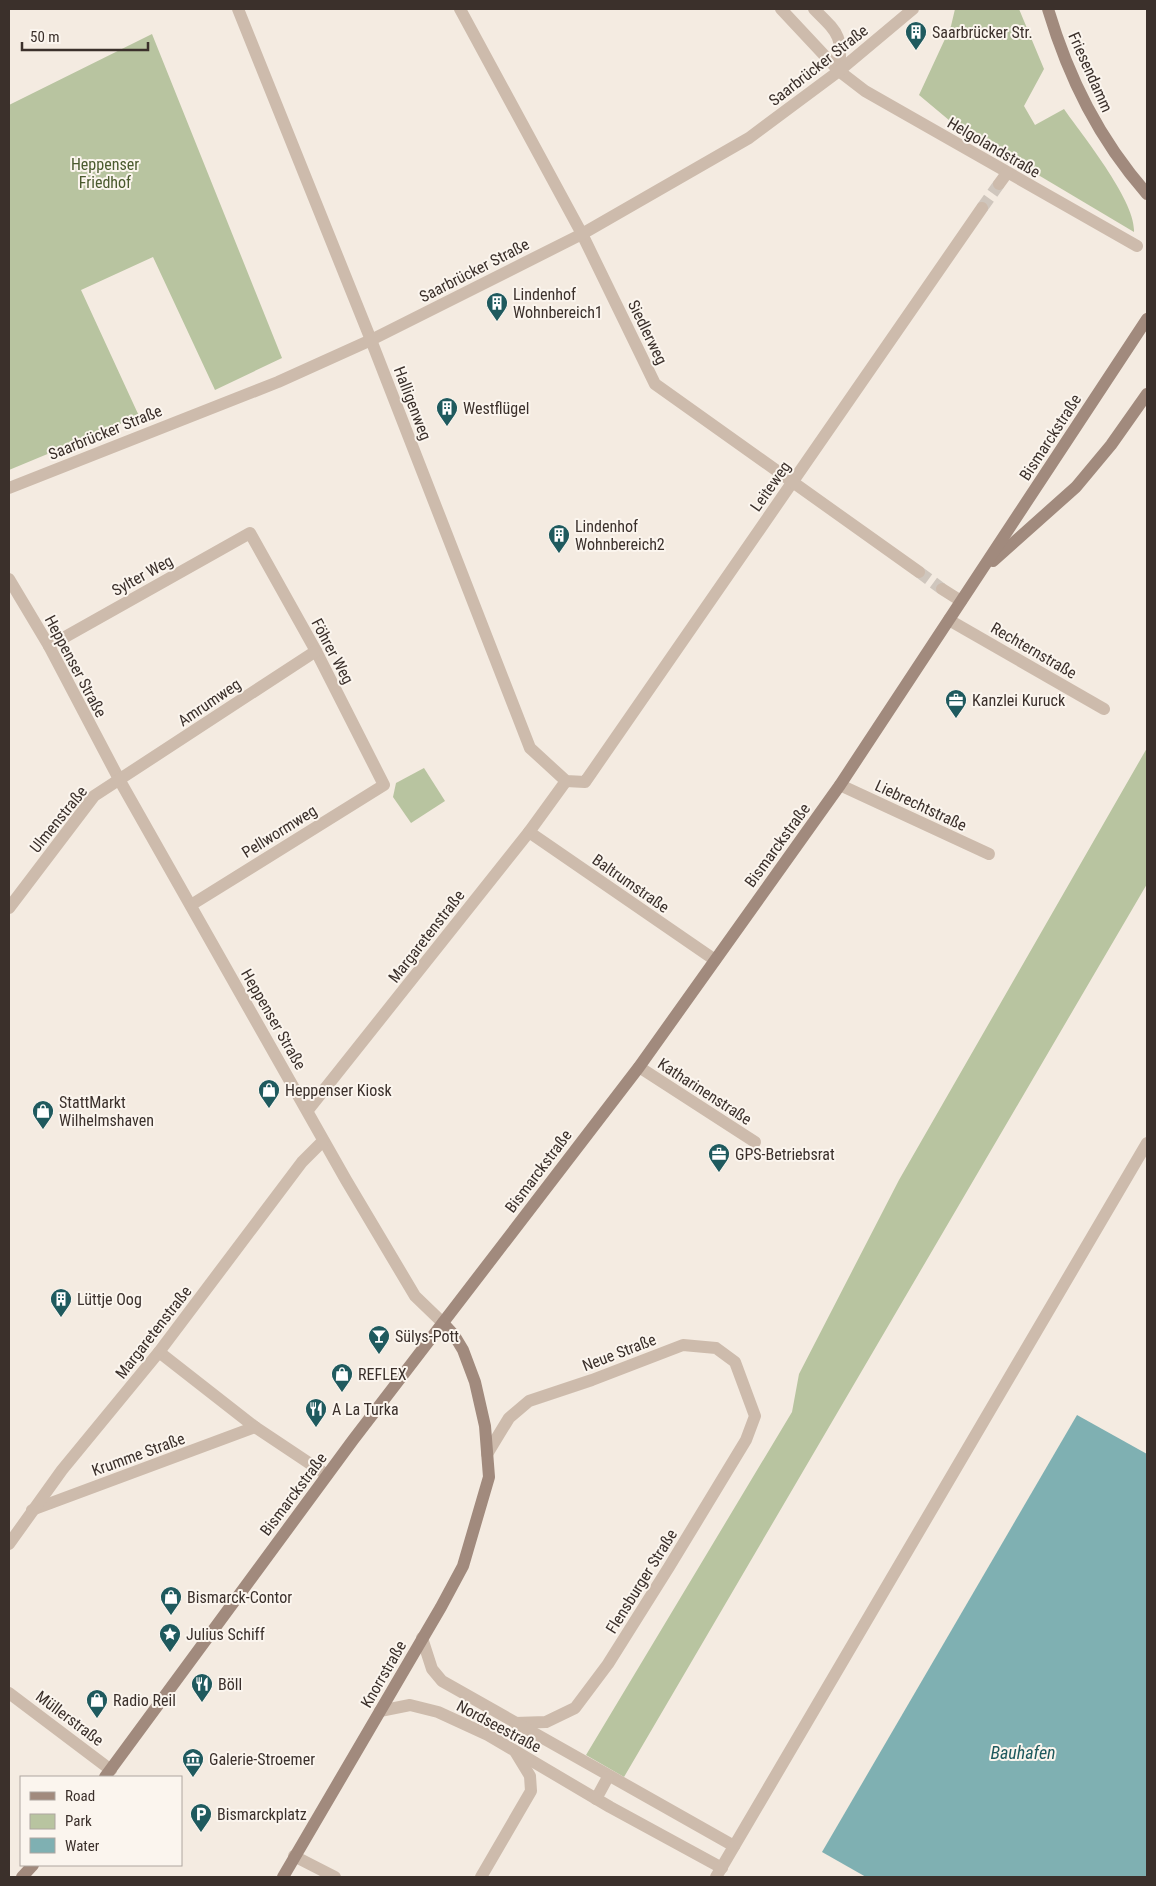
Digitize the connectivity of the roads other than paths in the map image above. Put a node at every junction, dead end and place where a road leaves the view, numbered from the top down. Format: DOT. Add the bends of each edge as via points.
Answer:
graph roads {
  1 [pos="238,9"];
  2 [pos="460,9"];
  3 [pos="781,9"];
  4 [pos="814,9"];
  5 [pos="913,9"];
  6 [pos="1048,9"];
  7 [pos="839,71"];
  8 [pos="1007,173"];
  9 [pos="999,184"];
  10 [pos="1147,194"];
  11 [pos="982,208"];
  12 [pos="582,234"];
  13 [pos="1137,246"];
  14 [pos="1147,319"];
  15 [pos="371,340"];
  16 [pos="1147,394"];
  17 [pos="793,481"];
  18 [pos="9,488"];
  19 [pos="250,533"];
  20 [pos="919,572"];
  21 [pos="980,573"];
  22 [pos="9,579"];
  23 [pos="942,589"];
  24 [pos="961,601"];
  25 [pos="949,620"];
  26 [pos="49,646"];
  27 [pos="316,651"];
  28 [pos="1104,709"];
  29 [pos="566,780"];
  30 [pos="120,781"];
  31 [pos="384,785"];
  32 [pos="840,785"];
  33 [pos="529,832"];
  34 [pos="989,854"];
  35 [pos="191,906"];
  36 [pos="9,908"];
  37 [pos="715,960"];
  38 [pos="639,1067"];
  39 [pos="308,1110"];
  40 [pos="323,1141"];
  41 [pos="755,1142"];
  42 [pos="1147,1143"];
  43 [pos="443,1323"];
  44 [pos="160,1352"];
  45 [pos="753,1410"];
  46 [pos="256,1427"];
  47 [pos="487,1454"];
  48 [pos="327,1475"];
  49 [pos="489,1477"];
  50 [pos="32,1510"];
  51 [pos="9,1544"];
  52 [pos="422,1638"];
  53 [pos="9,1693"];
  54 [pos="380,1711"];
  55 [pos="515,1723"];
  56 [pos="515,1751"];
  57 [pos="108,1774"];
  58 [pos="608,1777"];
  59 [pos="596,1799"];
  60 [pos="734,1846"];
  61 [pos="294,1856"];
  62 [pos="31,1866"];
  63 [pos="719,1873"];
  64 [pos="22,1877"];
  65 [pos="283,1877"];
  66 [pos="335,1877"];
  67 [pos="482,1877"];
  1 -- 15 [label="street, Halligenweg"];
  2 -- 12 [label="street, Siedlerweg"];
  3 -- 7 [label="street, Helgolandstraße"];
  4 -- 7 [label="street" via="834,30 842,48"];
  5 -- 7 [label="street, Saarbrücker Straße"];
  6 -- 10 [label="main road, Friesendamm" via="1057,40 1085,107 1123,166"];
  7 -- 8 [label="street, Helgolandstraße" via="873,96"];
  7 -- 12 [label="street, Saarbrücker Straße" via="749,138"];
  8 -- 9 [label="street"];
  8 -- 13 [label="street, Helgolandstraße"];
  11 -- 17 [label="street, Leiteweg"];
  12 -- 15 [label="street, Saarbrücker Straße"];
  12 -- 17 [label="street, Siedlerweg" via="655,384"];
  14 -- 21 [label="main road, Bismarckstraße"];
  15 -- 18 [label="street, Saarbrücker Straße" via="278,382"];
  15 -- 29 [label="street, Halligenweg" via="530,748"];
  16 -- 21 [label="main road, Bismarckstraße" via="1076,487"];
  17 -- 20 [label="street, Siedlerweg"];
  17 -- 29 [label="street, Leiteweg" via="585,782"];
  19 -- 26 [label="street, Sylter Weg"];
  19 -- 27 [label="street, Föhrer Weg"];
  21 -- 24 [label="main road, Bismarckstraße"];
  22 -- 26 [label="street, Heppenser Straße"];
  23 -- 24 [label="street"];
  24 -- 25 [label="main road, Bismarckstraße"];
  25 -- 28 [label="street, Rechternstraße"];
  25 -- 32 [label="main road, Bismarckstraße"];
  26 -- 30 [label="street, Heppenser Straße"];
  27 -- 30 [label="street, Amrumweg"];
  27 -- 31 [label="street, Föhrer Weg"];
  29 -- 33 [label="street, Margaretenstraße"];
  30 -- 35 [label="street, Heppenser Straße"];
  30 -- 36 [label="street, Ulmenstraße" via="94,796"];
  31 -- 35 [label="street, Pellwormweg"];
  32 -- 34 [label="street, Liebrechtstraße"];
  32 -- 37 [label="main road, Bismarckstraße"];
  33 -- 37 [label="street, Baltrumstraße"];
  33 -- 39 [label="street, Margaretenstraße"];
  35 -- 39 [label="street, Heppenser Straße" via="273,1054"];
  37 -- 38 [label="main road, Bismarckstraße"];
  38 -- 41 [label="street, Katharinenstraße"];
  38 -- 43 [label="main road, Bismarckstraße"];
  39 -- 40 [label="street, Heppenser Straße"];
  40 -- 43 [label="street, Heppenser Straße" via="415,1296"];
  40 -- 44 [label="street, Margaretenstraße" via="302,1162"];
  42 -- 60 [label="street"];
  43 -- 47 [label="main road, Heppenser Straße" via="463,1350 475,1382 485,1426"];
  43 -- 48 [label="main road, Bismarckstraße"];
  44 -- 46 [label="street"];
  44 -- 50 [label="street, Margaretenstraße"];
  45 -- 47 [label="street, Neue Straße" via="735,1362 716,1348 683,1345 529,1401 509,1418"];
  45 -- 55 [label="street, Flensburger Straße" via="755,1416 746,1440 670,1567 575,1708 546,1722"];
  46 -- 48 [label="street"];
  46 -- 50 [label="street, Krumme Straße"];
  47 -- 49 [label="main road, Heppenser Straße"];
  48 -- 57 [label="main road, Bismarckstraße"];
  49 -- 52 [label="main road, Knorrstraße" via="463,1566"];
  50 -- 51 [label="street, Margaretenstraße"];
  52 -- 54 [label="main road, Knorrstraße"];
  52 -- 55 [label="street, Nordseestraße" via="432,1669 442,1682"];
  53 -- 57 [label="street, Müllerstraße"];
  54 -- 56 [label="street, Nordseestraße" via="410,1705 438,1712"];
  54 -- 61 [label="main road, Knorrstraße"];
  55 -- 58 [label="street, Nordseestraße"];
  56 -- 59 [label="street, Nordseestraße"];
  56 -- 67 [label="street" via="530,1776 531,1791"];
  58 -- 59 [label="street"];
  58 -- 60 [label="street, Nordseestraße"];
  59 -- 63 [label="street, Nordseestraße"];
  60 -- 63 [label="street"];
  61 -- 65 [label="main road, Knorrstraße"];
  61 -- 66 [label="street"];
  62 -- 64 [label="main road"];
}
